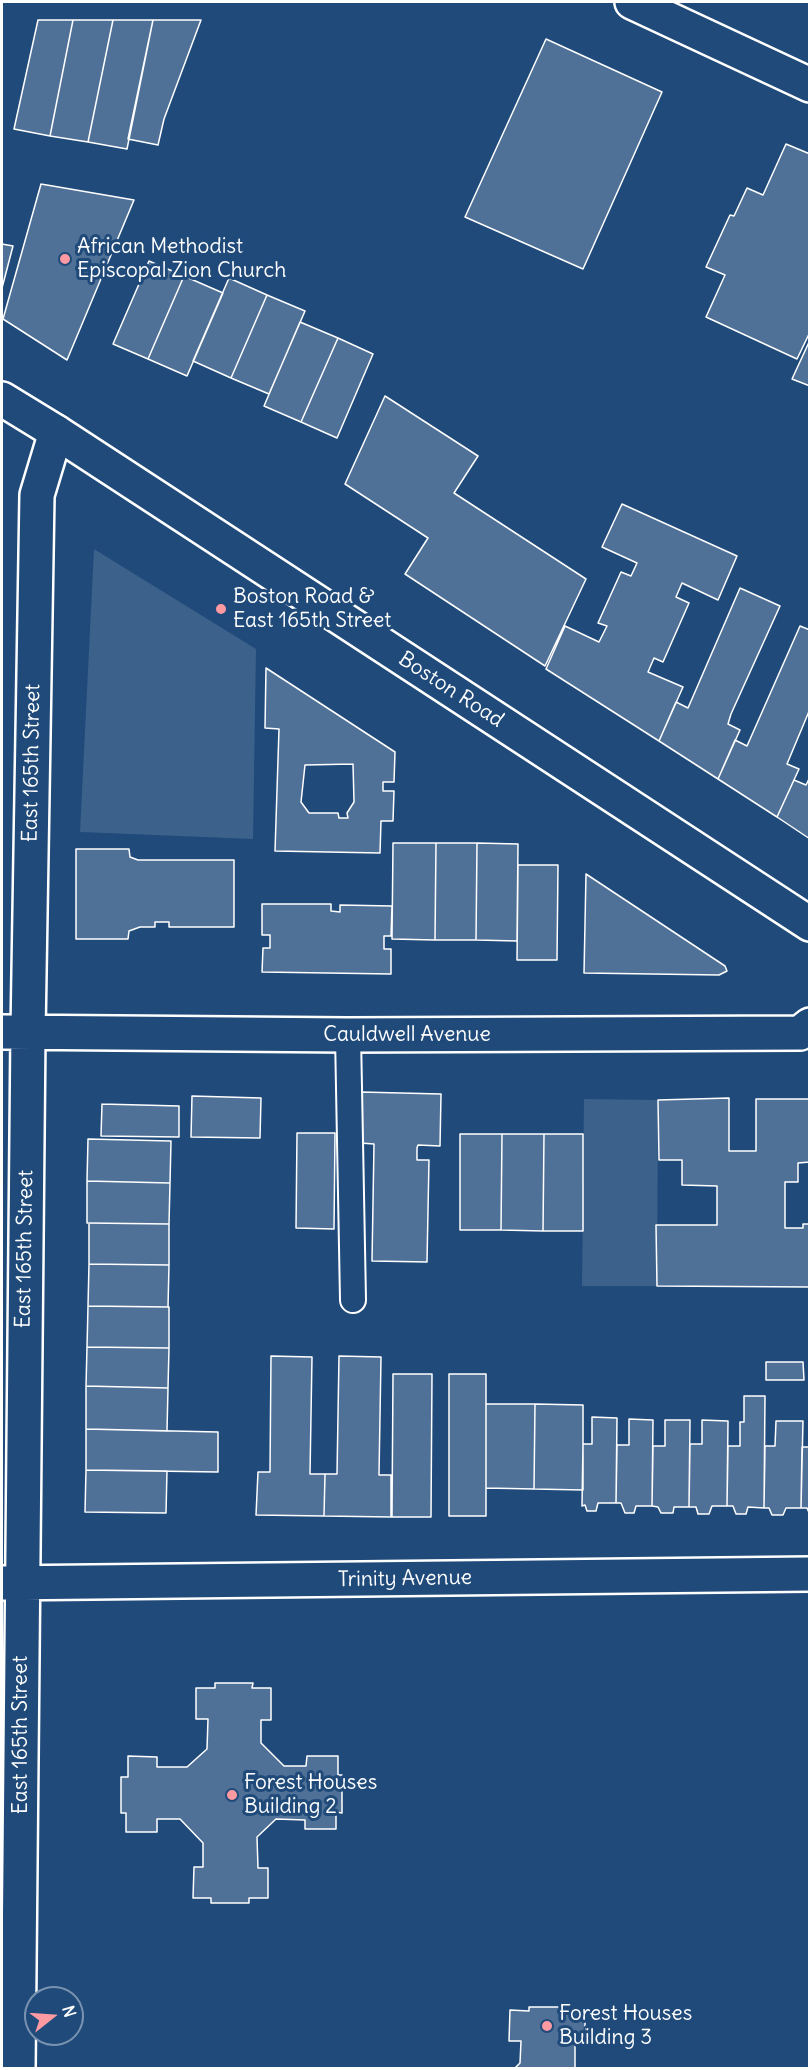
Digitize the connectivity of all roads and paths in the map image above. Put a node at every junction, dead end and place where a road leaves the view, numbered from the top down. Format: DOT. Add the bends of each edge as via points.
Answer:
graph roads {
  1 [pos="632,2"];
  2 [pos="810,85"];
  3 [pos="2,399"];
  4 [pos="56,432"];
  5 [pos="810,924"];
  6 [pos="810,1025"];
  7 [pos="15,1032"];
  8 [pos="348,1035"];
  9 [pos="353,1300"];
  10 [pos="810,1574"];
  11 [pos="12,1584"];
  12 [pos="18,2068"];
  1 -- 2 [label="street"];
  3 -- 4 [label="street, Boston Road"];
  4 -- 5 [label="street, Boston Road"];
  4 -- 7 [label="street, East 165th Street" via="37,495"];
  6 -- 8 [label="street, Cauldwell Avenue" via="800,1033"];
  7 -- 8 [label="street, Cauldwell Avenue"];
  7 -- 11 [label="street, East 165th Street"];
  8 -- 9 [label="lane"];
  10 -- 11 [label="street, Trinity Avenue"];
  11 -- 12 [label="street, East 165th Street"];
}
